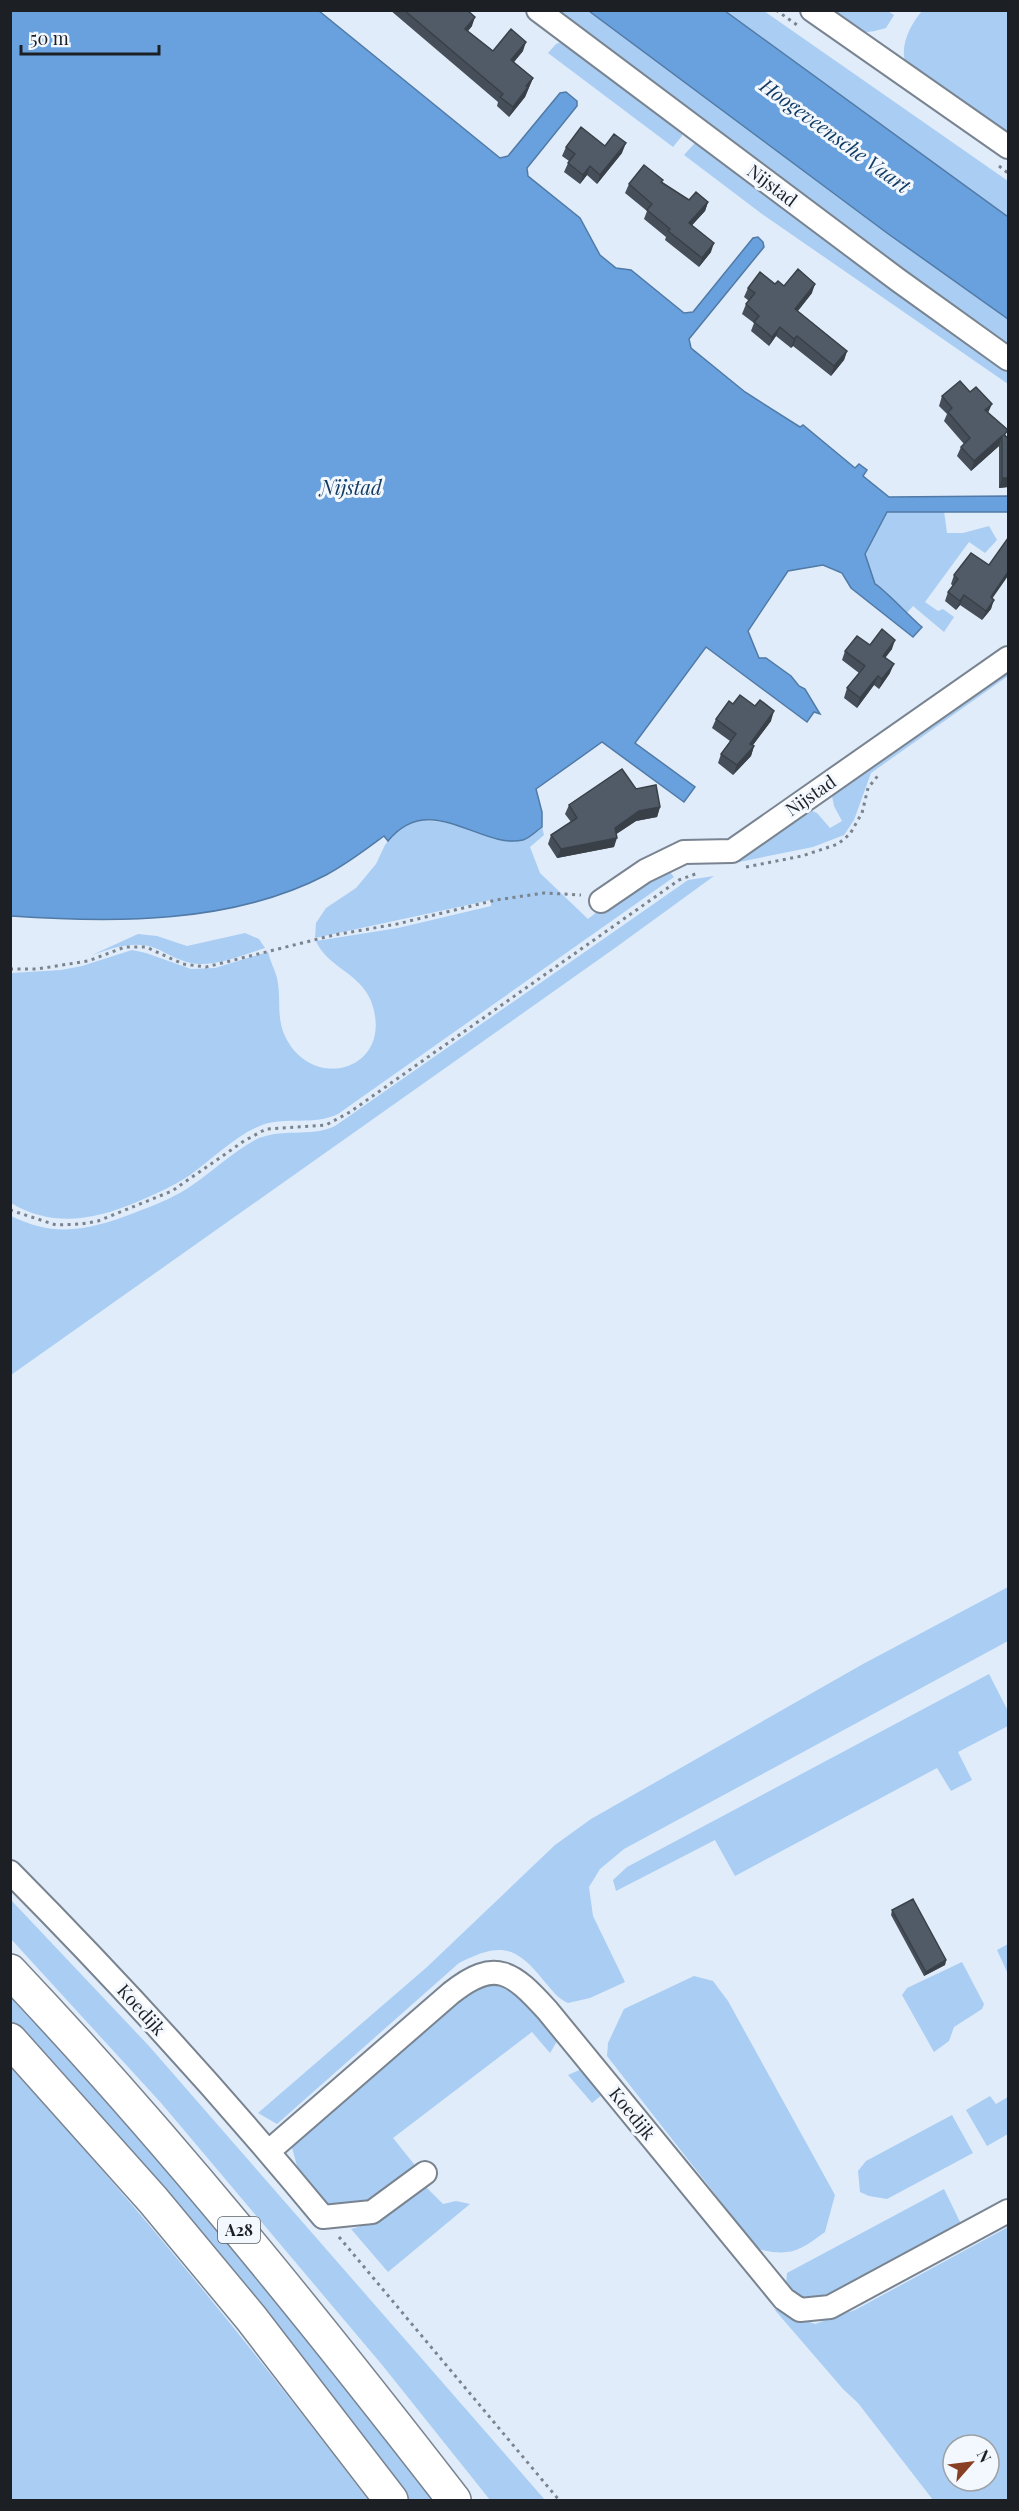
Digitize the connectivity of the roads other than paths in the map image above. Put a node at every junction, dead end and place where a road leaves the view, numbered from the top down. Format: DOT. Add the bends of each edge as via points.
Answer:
graph roads {
  1 [pos="537,10"];
  2 [pos="812,10"];
  3 [pos="1008,147"];
  4 [pos="1008,359"];
  5 [pos="1008,658"];
  6 [pos="601,901"];
  7 [pos="10,1872"];
  8 [pos="10,1971"];
  9 [pos="10,2040"];
  10 [pos="269,2151"];
  11 [pos="425,2173"];
  12 [pos="1008,2211"];
  13 [pos="391,2500"];
  14 [pos="454,2500"];
  1 -- 4 [label="street, Nijstad"];
  2 -- 3 [label="street"];
  5 -- 6 [label="street, Nijstad" via="732,851 684,852 645,871"];
  7 -- 10 [label="street, Koedijk"];
  8 -- 14 [label="highway, A28" via="95,2061 218,2203"];
  9 -- 13 [label="highway, A28" via="153,2200 251,2318"];
  10 -- 11 [label="street, Koedijk" via="323,2217 372,2211"];
  10 -- 12 [label="street, Koedijk" via="466,1980 497,1972 525,1986 548,2010 770,2283 800,2310 830,2307"];
}
